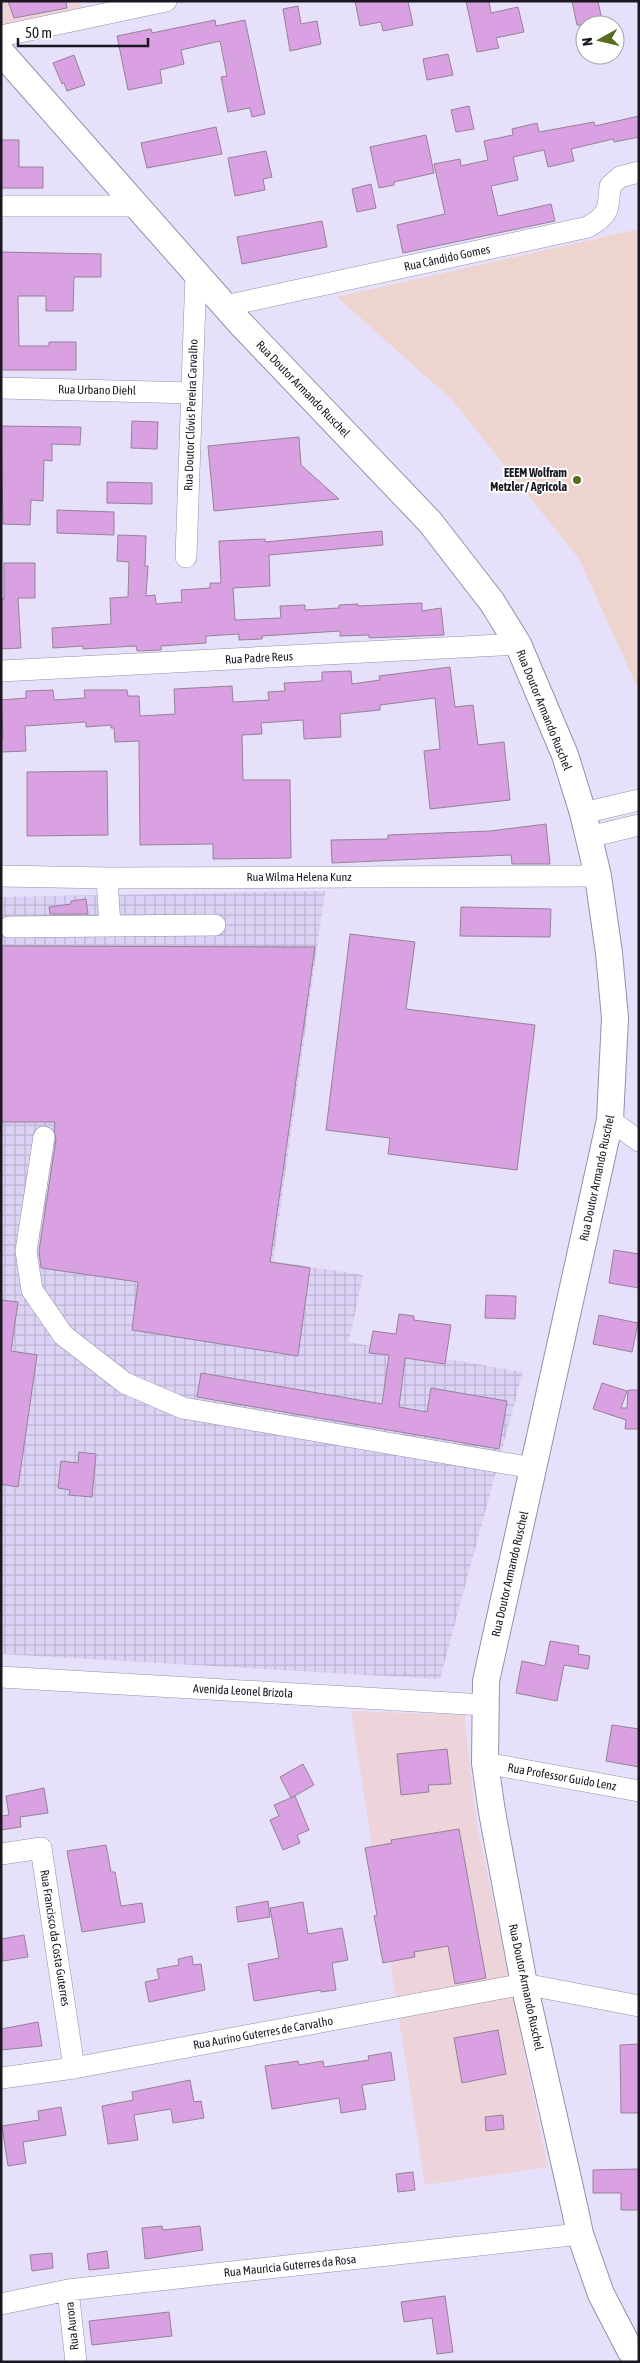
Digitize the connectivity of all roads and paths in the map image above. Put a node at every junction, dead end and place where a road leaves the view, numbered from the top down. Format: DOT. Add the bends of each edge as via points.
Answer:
graph roads {
  1 [pos="166,1"];
  2 [pos="1,36"];
  3 [pos="1,52"];
  4 [pos="639,172"];
  5 [pos="1,206"];
  6 [pos="137,206"];
  7 [pos="196,273"];
  8 [pos="225,306"];
  9 [pos="1,388"];
  10 [pos="192,392"];
  11 [pos="186,557"];
  12 [pos="518,644"];
  13 [pos="1,672"];
  14 [pos="639,800"];
  15 [pos="586,825"];
  16 [pos="639,825"];
  17 [pos="1,876"];
  18 [pos="598,876"];
  19 [pos="107,878"];
  20 [pos="216,925"];
  21 [pos="110,926"];
  22 [pos="8,927"];
  23 [pos="610,1120"];
  24 [pos="44,1137"];
  25 [pos="639,1141"];
  26 [pos="533,1468"];
  27 [pos="1,1677"];
  28 [pos="485,1706"];
  29 [pos="485,1763"];
  30 [pos="639,1791"];
  31 [pos="1,1854"];
  32 [pos="524,1984"];
  33 [pos="639,2006"];
  34 [pos="74,2068"];
  35 [pos="1,2078"];
  36 [pos="580,2234"];
  37 [pos="68,2290"];
  38 [pos="1,2304"];
  39 [pos="634,2357"];
  40 [pos="76,2362"];
  1 -- 2 [label="street"];
  3 -- 6 [label="main road, Rua Doutor Armando Ruschel"];
  4 -- 8 [label="street, Rua Cândido Gomes" via="620,177 610,186 609,206 603,218 588,227"];
  5 -- 6 [label="street"];
  6 -- 7 [label="main road, Rua Doutor Armando Ruschel"];
  7 -- 8 [label="main road, Rua Doutor Armando Ruschel"];
  7 -- 10 [label="street, Rua Doutor Clóvis Pereira Carvalho"];
  8 -- 12 [label="main road, Rua Doutor Armando Ruschel" via="430,522 492,602"];
  9 -- 10 [label="street, Rua Urbano Diehl"];
  10 -- 11 [label="street, Rua Doutor Clóvis Pereira Carvalho"];
  12 -- 13 [label="street, Rua Padre Reus"];
  12 -- 15 [label="main road, Rua Doutor Armando Ruschel" via="565,755"];
  14 -- 15 [label="street"];
  15 -- 16 [label="street"];
  15 -- 18 [label="main road, Rua Doutor Armando Ruschel"];
  17 -- 19 [label="street, Rua Wilma Helena Kunz"];
  18 -- 19 [label="street, Rua Wilma Helena Kunz"];
  18 -- 23 [label="main road, Rua Doutor Armando Ruschel" via="615,1018"];
  19 -- 21 [label="street"];
  20 -- 21 [label="street"];
  21 -- 22 [label="street"];
  23 -- 25 [label="street"];
  23 -- 26 [label="main road, Rua Doutor Armando Ruschel"];
  24 -- 26 [label="street" via="26,1251 32,1290 63,1335 125,1383 183,1408"];
  26 -- 28 [label="main road, Rua Doutor Armando Ruschel" via="486,1681"];
  27 -- 28 [label="street, Avenida Leonel Brizola"];
  28 -- 29 [label="main road, Rua Doutor Armando Ruschel"];
  29 -- 30 [label="street, Rua Professor Guido Lenz"];
  29 -- 32 [label="main road, Rua Doutor Armando Ruschel"];
  31 -- 34 [label="street, Rua Francisco da Costa Guterres" via="41,1848"];
  32 -- 33 [label="street"];
  32 -- 34 [label="street, Rua Aurino Guterres de Carvalho"];
  32 -- 36 [label="main road, Rua Doutor Armando Ruschel"];
  34 -- 35 [label="street, Rua Aurino Guterres de Carvalho"];
  36 -- 37 [label="street, Rua Mauricia Guterres da Rosa"];
  36 -- 39 [label="main road, Rua Doutor Armando Ruschel" via="601,2294"];
  37 -- 38 [label="street, Rua Mauricia Guterres da Rosa"];
  37 -- 40 [label="street, Rua Aurora"];
}
